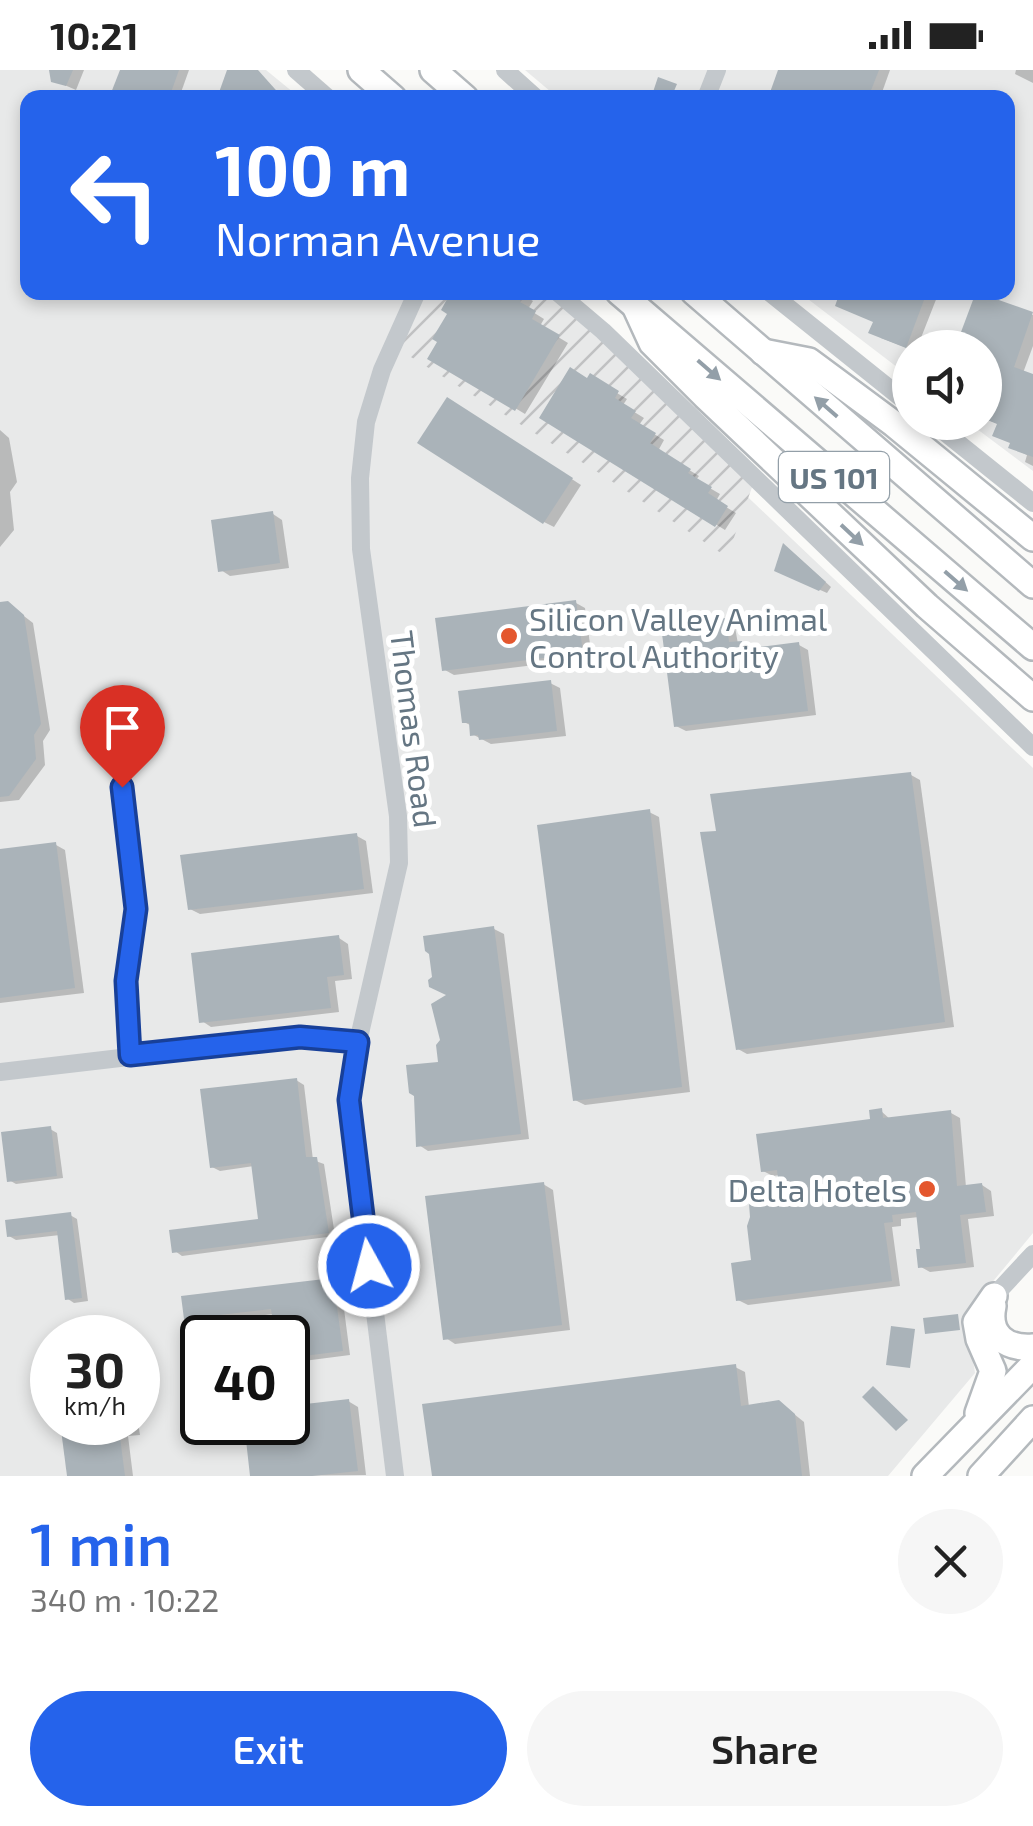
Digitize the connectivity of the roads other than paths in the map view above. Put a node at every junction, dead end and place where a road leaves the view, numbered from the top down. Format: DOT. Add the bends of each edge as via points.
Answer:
graph roads {
  1 [pos="296,70"];
  2 [pos="362,70"];
  3 [pos="433,70"];
  4 [pos="505,70"];
  5 [pos="319,90"];
  6 [pos="384,90"];
  7 [pos="457,90"];
  8 [pos="527,90"];
  9 [pos="413,300"];
  10 [pos="566,300"];
  11 [pos="628,300"];
  12 [pos="628,300"];
  13 [pos="703,300"];
  14 [pos="779,300"];
  15 [pos="763,352"];
  16 [pos="892,391"];
  17 [pos="954,440"];
  18 [pos="1033,504"];
  19 [pos="1033,538"];
  20 [pos="1033,585"];
  21 [pos="927,606"];
  22 [pos="1033,647"];
  23 [pos="1033,698"];
  24 [pos="1033,715"];
  25 [pos="1033,747"];
  26 [pos="122,787"];
  27 [pos="358,1042"];
  28 [pos="130,1055"];
  29 [pos="0,1072"];
  30 [pos="1033,1254"];
  31 [pos="994,1296"];
  32 [pos="1033,1346"];
  33 [pos="1033,1365"];
  34 [pos="1033,1420"];
  35 [pos="968,1434"];
  36 [pos="1033,1440"];
  37 [pos="1003,1454"];
  38 [pos="395,1476"];
  39 [pos="925,1476"];
  40 [pos="981,1476"];
  1 -- 5 [label="street"];
  2 -- 6 [label="highway"];
  3 -- 7 [label="highway"];
  4 -- 8 [label="street"];
  9 -- 27 [label="street, Thomas Road" via="366,422 360,478 359,530 400,863"];
  10 -- 25 [label="street"];
  11 -- 21 [label="highway, one-way" via="652,343"];
  12 -- 22 [label="highway, US 101, one-way"];
  13 -- 15 [label="highway, US 101"];
  14 -- 16 [label="street"];
  15 -- 19 [label="highway" via="809,361"];
  20 -- 15 [label="highway, US 101, one-way"];
  17 -- 18 [label="street"];
  21 -- 23 [label="highway"];
  21 -- 24 [label="highway" via="946,633"];
  26 -- 28 [label="street" via="136,909 126,981"];
  27 -- 28 [label="street" via="300,1037"];
  27 -- 38 [label="street, Thomas Road" via="349,1100"];
  28 -- 29 [label="street"];
  30 -- 31 [label="street"];
  31 -- 32 [label="highway" via="996,1334 1009,1345"];
  31 -- 35 [label="highway" via="976,1322 993,1379"];
  33 -- 35 [label="highway"];
  34 -- 37 [label="highway"];
  35 -- 39 [label="highway"];
  36 -- 37 [label="highway"];
  37 -- 40 [label="highway"];
}
